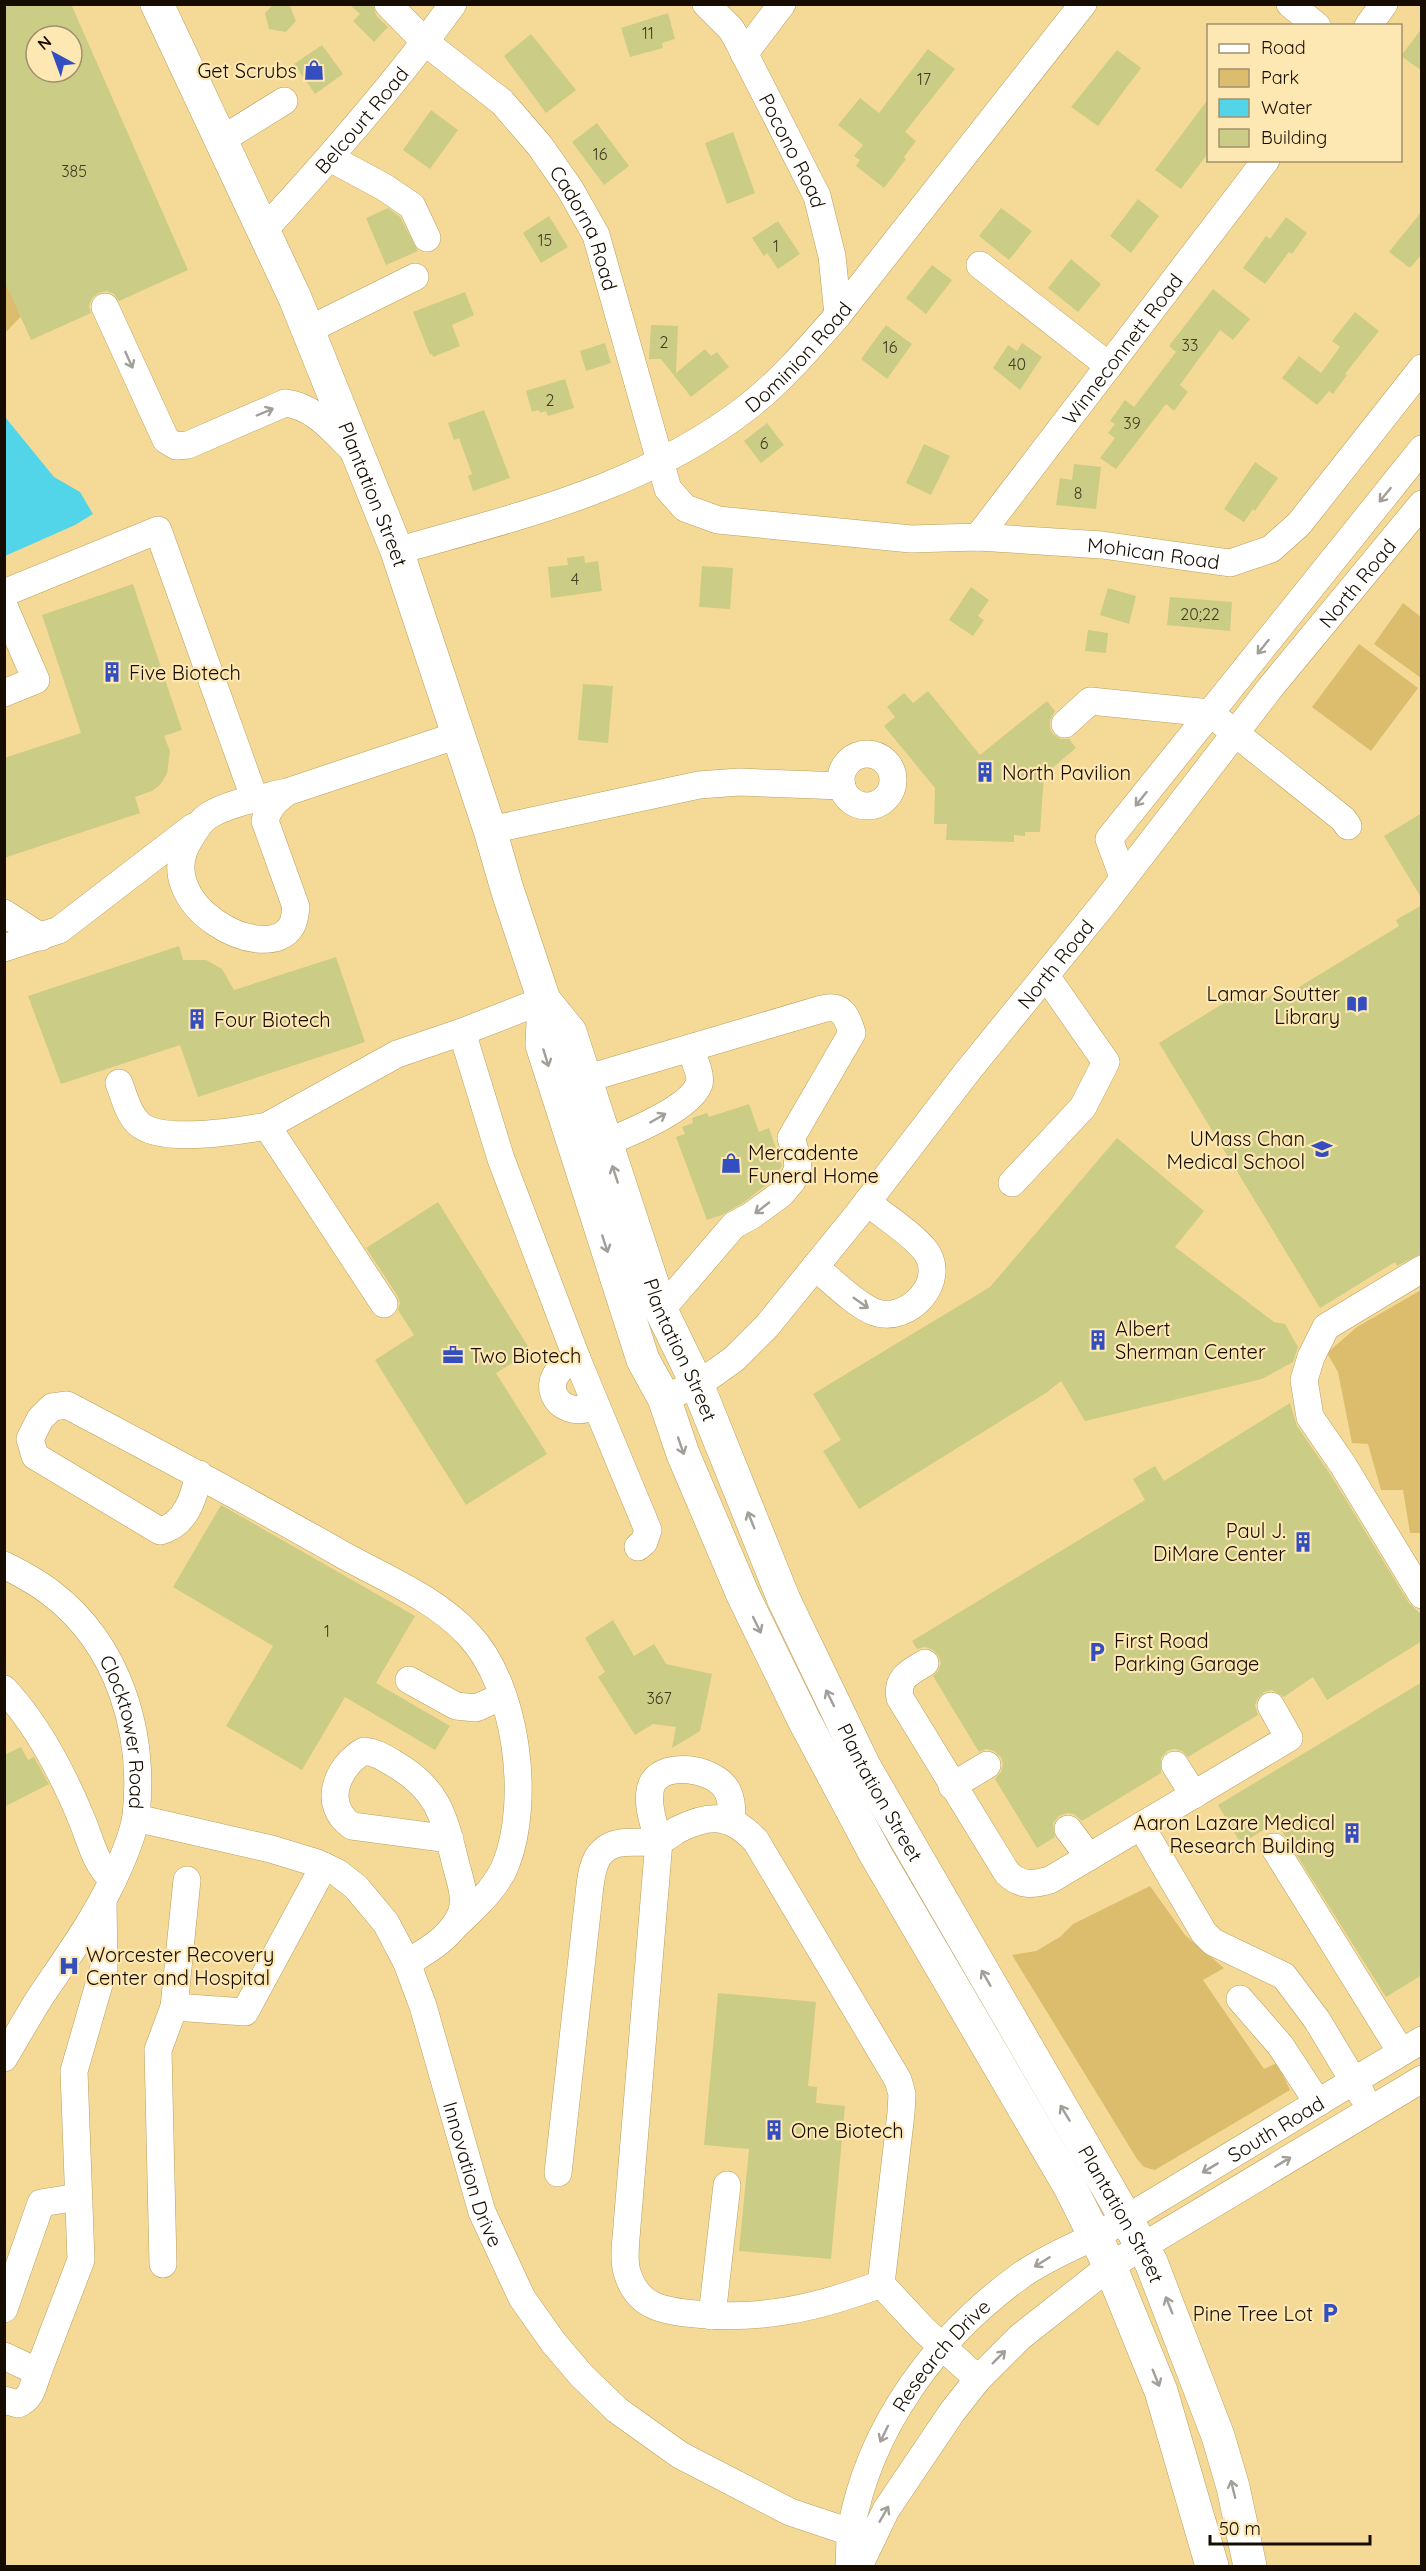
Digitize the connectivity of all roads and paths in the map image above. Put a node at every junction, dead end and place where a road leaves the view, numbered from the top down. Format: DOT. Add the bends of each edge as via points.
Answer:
graph roads {
  1 [pos="157,4"];
  2 [pos="388,4"];
  3 [pos="453,4"];
  4 [pos="706,4"];
  5 [pos="782,4"];
  6 [pos="1083,4"];
  7 [pos="1290,4"];
  8 [pos="1384,4"];
  9 [pos="1315,24"];
  10 [pos="1369,24"];
  11 [pos="425,42"];
  12 [pos="744,54"];
  13 [pos="284,101"];
  14 [pos="221,140"];
  15 [pos="330,158"];
  16 [pos="1264,162"];
  17 [pos="264,230"];
  18 [pos="427,238"];
  19 [pos="980,265"];
  20 [pos="415,277"];
  21 [pos="105,307"];
  22 [pos="838,315"];
  23 [pos="308,330"];
  24 [pos="1109,366"];
  25 [pos="1422,368"];
  26 [pos="1422,449"];
  27 [pos="359,456"];
  28 [pos="659,463"];
  29 [pos="1422,504"];
  30 [pos="978,537"];
  31 [pos="398,551"];
  32 [pos="4,594"];
  33 [pos="4,606"];
  34 [pos="4,693"];
  35 [pos="1210,713"];
  36 [pos="1065,724"];
  37 [pos="1236,732"];
  38 [pos="458,735"];
  39 [pos="842,786"];
  40 [pos="287,792"];
  41 [pos="255,800"];
  42 [pos="207,816"];
  43 [pos="1348,826"];
  44 [pos="490,830"];
  45 [pos="1123,877"];
  46 [pos="4,913"];
  47 [pos="41,938"];
  48 [pos="4,948"];
  49 [pos="1046,976"];
  50 [pos="544,1000"];
  51 [pos="462,1032"];
  52 [pos="690,1048"];
  53 [pos="585,1079"];
  54 [pos="119,1083"];
  55 [pos="267,1126"];
  56 [pos="605,1143"];
  57 [pos="1012,1183"];
  58 [pos="867,1202"];
  59 [pos="815,1267"];
  60 [pos="1422,1269"];
  61 [pos="384,1304"];
  62 [pos="661,1310"];
  63 [pos="697,1384"];
  64 [pos="664,1398"];
  65 [pos="199,1474"];
  66 [pos="638,1546"];
  67 [pos="4,1565"];
  68 [pos="1422,1595"];
  69 [pos="925,1663"];
  70 [pos="409,1680"];
  71 [pos="4,1689"];
  72 [pos="503,1696"];
  73 [pos="1271,1706"];
  74 [pos="987,1765"];
  75 [pos="1175,1765"];
  76 [pos="952,1786"];
  77 [pos="1194,1795"];
  78 [pos="136,1818"];
  79 [pos="732,1821"];
  80 [pos="1141,1826"];
  81 [pos="1068,1829"];
  82 [pos="450,1839"];
  83 [pos="659,1841"];
  84 [pos="1274,1847"];
  85 [pos="1089,1857"];
  86 [pos="324,1866"];
  87 [pos="188,1880"];
  88 [pos="108,1890"];
  89 [pos="451,1930"];
  90 [pos="407,1964"];
  91 [pos="1240,2000"];
  92 [pos="174,2007"];
  93 [pos="1317,2020"];
  94 [pos="1280,2045"];
  95 [pos="1411,2046"];
  96 [pos="4,2058"];
  97 [pos="1422,2079"];
  98 [pos="1353,2080"];
  99 [pos="1318,2103"];
  100 [pos="1371,2109"];
  101 [pos="558,2172"];
  102 [pos="727,2185"];
  103 [pos="78,2197"];
  104 [pos="1128,2218"];
  105 [pos="1094,2236"];
  106 [pos="1144,2247"];
  107 [pos="163,2264"];
  108 [pos="1110,2266"];
  109 [pos="881,2284"];
  110 [pos="4,2309"];
  111 [pos="712,2316"];
  112 [pos="941,2346"];
  113 [pos="4,2356"];
  114 [pos="38,2372"];
  115 [pos="978,2379"];
  116 [pos="4,2400"];
  117 [pos="850,2532"];
  118 [pos="849,2566"];
  119 [pos="859,2566"];
  120 [pos="1212,2566"];
  121 [pos="1250,2566"];
  1 -- 14 [label="main road, Plantation Street"];
  2 -- 11 [label="street, Cadorna Road"];
  3 -- 11 [label="street, Belcourt Road"];
  4 -- 12 [label="street, Pocono Road" via="731,29"];
  5 -- 12 [label="street"];
  6 -- 22 [label="street, Dominion Road"];
  7 -- 9 [label="street"];
  8 -- 10 [label="street"];
  11 -- 15 [label="street, Belcourt Road"];
  11 -- 28 [label="street, Cadorna Road" via="502,102 540,146 596,235"];
  12 -- 22 [label="street, Pocono Road" via="817,196 832,256"];
  13 -- 14 [label="street"];
  14 -- 17 [label="main road, Plantation Street"];
  15 -- 17 [label="street, Belcourt Road"];
  15 -- 18 [label="street" via="412,206"];
  16 -- 24 [label="street, Winneconnett Road"];
  17 -- 23 [label="main road, Plantation Street"];
  19 -- 24 [label="street"];
  20 -- 23 [label="street"];
  21 -- 27 [label="street, one-way" via="166,440 176,446 188,445 285,403 297,404 313,413"];
  22 -- 28 [label="street, Dominion Road" via="749,406"];
  23 -- 27 [label="main road, Plantation Street"];
  24 -- 30 [label="street, Winneconnett Road"];
  25 -- 30 [label="street, Mohican Road" via="1299,524 1281,542 1258,555 1230,563 1102,545"];
  26 -- 35 [label="street, one-way"];
  27 -- 31 [label="main road, Plantation Street"];
  28 -- 30 [label="street, Cadorna Road" via="668,489 685,508 718,520 911,539"];
  28 -- 31 [label="street, Dominion Road" via="593,492"];
  29 -- 37 [label="street, North Road"];
  31 -- 38 [label="main road, Plantation Street"];
  32 -- 41 [label="street" via="158,530"];
  33 -- 34 [label="street" via="36,680"];
  35 -- 36 [label="street" via="1090,701"];
  35 -- 37 [label="street"];
  35 -- 45 [label="street, one-way" via="1109,839"];
  37 -- 43 [label="street"];
  37 -- 45 [label="street, North Road"];
  38 -- 40 [label="street"];
  38 -- 44 [label="main road, Plantation Street"];
  39 -- 44 [label="street" via="740,782 699,785"];
  40 -- 41 [label="street"];
  40 -- 42 [label="street" via="272,804 265,821 296,907 292,925 277,938 263,940 238,935 207,917 190,898 179,871 184,847"];
  41 -- 42 [label="street"];
  42 -- 47 [label="street" via="59,930"];
  44 -- 50 [label="main road, Plantation Street"];
  45 -- 49 [label="street, North Road"];
  46 -- 47 [label="street"];
  47 -- 48 [label="street"];
  49 -- 57 [label="street" via="1106,1062 1083,1107"];
  49 -- 58 [label="street, North Road"];
  50 -- 51 [label="street"];
  50 -- 53 [label="main road, Plantation Street" via="570,1032"];
  50 -- 64 [label="main road, Plantation Street, one-way" via="545,1056 643,1360"];
  51 -- 55 [label="street" via="397,1054"];
  51 -- 66 [label="street" via="501,1159 577,1359 565,1363 557,1372 552,1391 562,1405 576,1411 596,1406 648,1530"];
  52 -- 53 [label="street"];
  56 -- 52 [label="street, one-way" via="674,1109 698,1086 700,1080"];
  52 -- 62 [label="street, one-way" via="831,1007 845,1013 852,1032 791,1138 798,1169 792,1181 781,1194 734,1225"];
  53 -- 56 [label="main road, Plantation Street"];
  54 -- 55 [label="street" via="137,1123 146,1129 170,1134"];
  55 -- 61 [label="street"];
  62 -- 56 [label="main road, Plantation Street, one-way"];
  58 -- 59 [label="street, North Road"];
  59 -- 58 [label="street, one-way" via="873,1312 891,1315 907,1311 922,1297 932,1280 932,1265 925,1250"];
  59 -- 63 [label="street, North Road" via="734,1359"];
  60 -- 68 [label="street" via="1326,1327 1304,1380 1310,1417"];
  62 -- 63 [label="main road, Plantation Street"];
  63 -- 64 [label="street, North Road"];
  104 -- 63 [label="main road, Plantation Street, one-way" via="857,1753 784,1600"];
  64 -- 105 [label="main road, Plantation Street, one-way" via="683,1454 743,1595 804,1719 876,1855 1070,2187"];
  65 -- 65 [label="street" via="67,1405 52,1407 40,1419 30,1439 35,1456 160,1531 171,1528 188,1509"];
  65 -- 72 [label="street" via="452,1619 490,1663"];
  67 -- 78 [label="street, Clocktower Road" via="52,1594 81,1622 107,1656 132,1722 138,1774"];
  69 -- 76 [label="street" via="901,1680 898,1689"];
  70 -- 72 [label="street" via="456,1706 476,1708"];
  71 -- 88 [label="street" via="57,1766"];
  72 -- 89 [label="street" via="517,1754 515,1827 506,1865"];
  73 -- 77 [label="street" via="1289,1738"];
  74 -- 76 [label="street"];
  75 -- 77 [label="street"];
  76 -- 85 [label="street" via="1007,1873 1021,1884 1050,1880"];
  77 -- 80 [label="street"];
  78 -- 86 [label="street, Innovation Drive" via="271,1849"];
  78 -- 88 [label="street, Clocktower Road"];
  79 -- 83 [label="street" via="701,1820"];
  79 -- 83 [label="street" via="725,1786 713,1777 672,1770 654,1782 650,1794"];
  79 -- 109 [label="street" via="756,1841 898,2080 901,2113"];
  80 -- 85 [label="street"];
  80 -- 93 [label="street" via="1204,1933 1223,1947 1284,1976"];
  81 -- 85 [label="street"];
  82 -- 89 [label="street" via="464,1897 461,1914"];
  83 -- 101 [label="street" via="622,1842 601,1852 595,1864"];
  83 -- 111 [label="street" via="625,2256 633,2285 650,2304 660,2310"];
  84 -- 95 [label="street"];
  86 -- 90 [label="street, Innovation Drive" via="339,1873 373,1905"];
  86 -- 92 [label="street" via="245,2012"];
  87 -- 92 [label="street"];
  88 -- 96 [label="street, Clocktower Road"];
  88 -- 103 [label="street" via="104,1967 74,2072"];
  89 -- 90 [label="street"];
  90 -- 117 [label="street, Innovation Drive" via="423,2006 482,2212 519,2292 553,2342 617,2410 680,2455 790,2512"];
  91 -- 94 [label="street"];
  92 -- 107 [label="street" via="158,2050"];
  93 -- 94 [label="street"];
  93 -- 98 [label="street"];
  94 -- 99 [label="street"];
  95 -- 98 [label="street, South Road"];
  97 -- 100 [label="street, South Road"];
  98 -- 99 [label="street, South Road"];
  98 -- 100 [label="street"];
  99 -- 104 [label="street, South Road, one-way"];
  106 -- 100 [label="street, South Road, one-way"];
  102 -- 111 [label="street"];
  103 -- 110 [label="street" via="41,2203"];
  103 -- 114 [label="street" via="81,2260"];
  104 -- 105 [label="street, Research Drive"];
  104 -- 106 [label="main road, Plantation Street"];
  105 -- 108 [label="main road, Plantation Street"];
  105 -- 112 [label="street, Research Drive, one-way" via="1056,2253 1020,2276"];
  106 -- 108 [label="street, Research Drive"];
  121 -- 106 [label="main road, Plantation Street, one-way" via="1218,2436"];
  115 -- 108 [label="street, Research Drive, one-way" via="1020,2337"];
  108 -- 120 [label="main road, Plantation Street, one-way" via="1161,2391"];
  109 -- 111 [label="street" via="784,2313"];
  109 -- 112 [label="street"];
  112 -- 115 [label="street"];
  112 -- 117 [label="street, Research Drive, one-way" via="909,2389 882,2437"];
  113 -- 114 [label="street"];
  114 -- 116 [label="street" via="25,2402"];
  119 -- 115 [label="street, Research Drive, one-way" via="898,2491"];
  117 -- 118 [label="street, Research Drive"];
}
